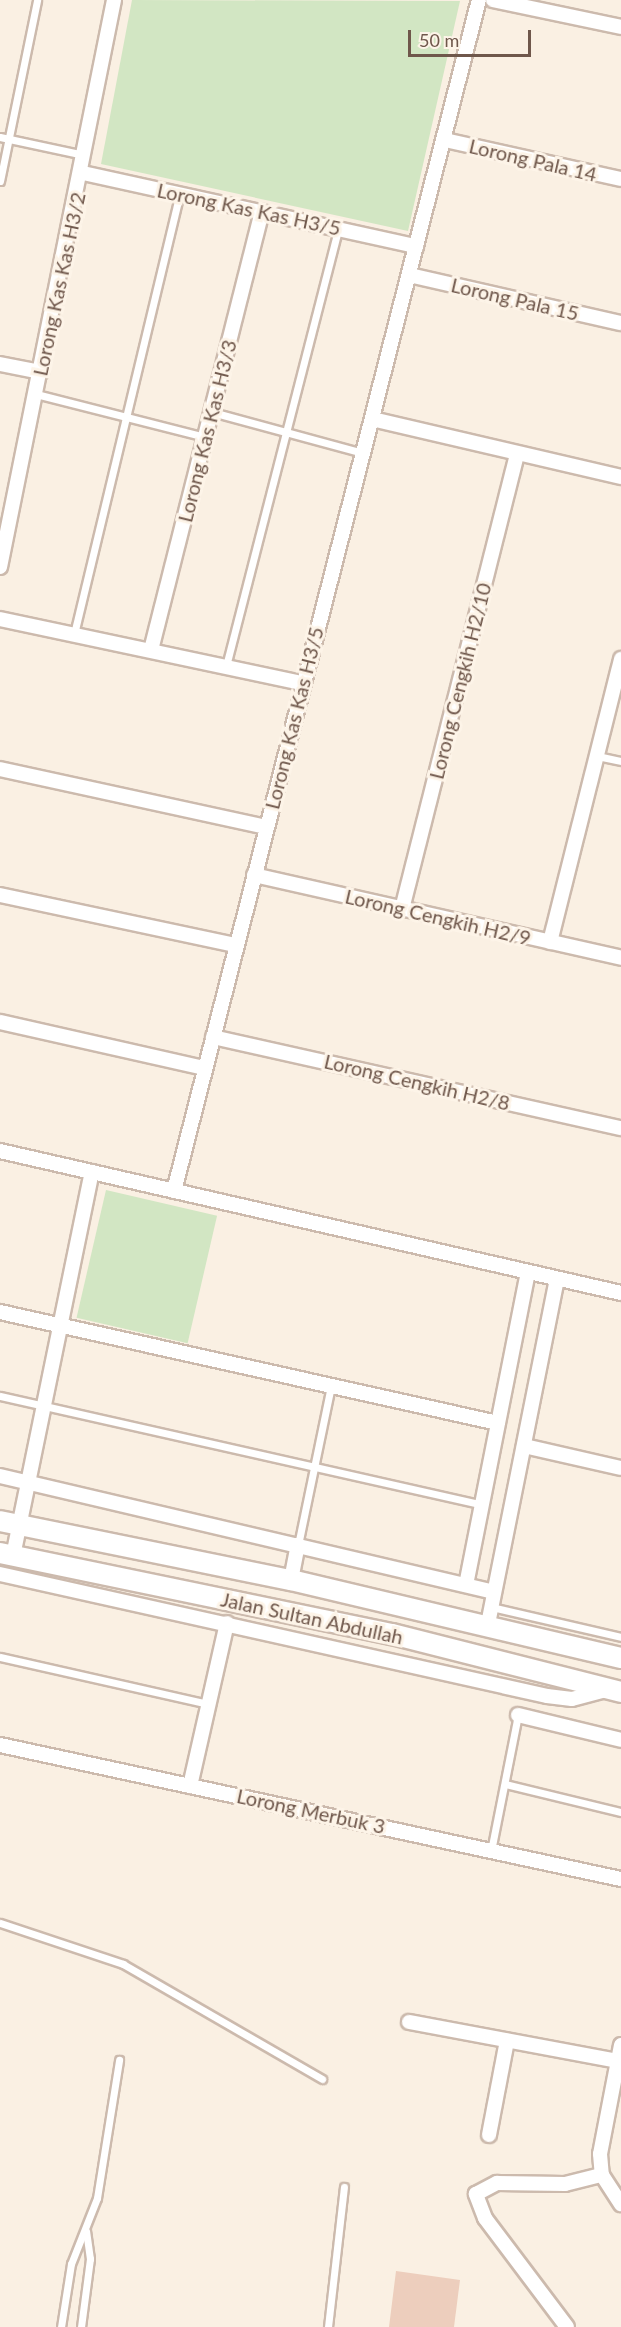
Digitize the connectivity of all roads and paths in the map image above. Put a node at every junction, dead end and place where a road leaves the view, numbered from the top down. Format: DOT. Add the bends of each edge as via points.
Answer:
graph roads {
  1 [pos="37,0"];
  2 [pos="114,0"];
  3 [pos="479,0"];
  4 [pos="493,0"];
  5 [pos="621,27"];
  6 [pos="0,137"];
  7 [pos="9,139"];
  8 [pos="445,140"];
  9 [pos="86,155"];
  10 [pos="83,173"];
  11 [pos="621,179"];
  12 [pos="0,181"];
  13 [pos="180,195"];
  14 [pos="262,212"];
  15 [pos="338,229"];
  16 [pos="416,246"];
  17 [pos="409,275"];
  18 [pos="621,323"];
  19 [pos="0,364"];
  20 [pos="41,372"];
  21 [pos="36,394"];
  22 [pos="212,412"];
  23 [pos="127,417"];
  24 [pos="372,418"];
  25 [pos="287,432"];
  26 [pos="205,438"];
  27 [pos="363,453"];
  28 [pos="517,454"];
  29 [pos="621,477"];
  30 [pos="0,567"];
  31 [pos="0,619"];
  32 [pos="74,634"];
  33 [pos="151,650"];
  34 [pos="621,659"];
  35 [pos="226,666"];
  36 [pos="302,683"];
  37 [pos="597,756"];
  38 [pos="621,761"];
  39 [pos="0,769"];
  40 [pos="267,827"];
  41 [pos="254,875"];
  42 [pos="0,895"];
  43 [pos="402,909"];
  44 [pos="550,942"];
  45 [pos="236,945"];
  46 [pos="621,958"];
  47 [pos="0,1022"];
  48 [pos="213,1037"];
  49 [pos="204,1068"];
  50 [pos="621,1128"];
  51 [pos="0,1151"];
  52 [pos="92,1172"];
  53 [pos="174,1191"];
  54 [pos="528,1272"];
  55 [pos="557,1279"];
  56 [pos="621,1293"];
  57 [pos="0,1312"];
  58 [pos="60,1326"];
  59 [pos="331,1386"];
  60 [pos="0,1396"];
  61 [pos="44,1406"];
  62 [pos="498,1423"];
  63 [pos="524,1446"];
  64 [pos="314,1466"];
  65 [pos="621,1468"];
  66 [pos="0,1476"];
  67 [pos="28,1481"];
  68 [pos="482,1504"];
  69 [pos="9,1523"];
  70 [pos="298,1545"];
  71 [pos="7,1554"];
  72 [pos="0,1574"];
  73 [pos="291,1580"];
  74 [pos="466,1585"];
  75 [pos="494,1592"];
  76 [pos="490,1616"];
  77 [pos="227,1623"];
  78 [pos="621,1637"];
  79 [pos="0,1657"];
  80 [pos="621,1658"];
  81 [pos="615,1691"];
  82 [pos="208,1704"];
  83 [pos="518,1716"];
  84 [pos="621,1740"];
  85 [pos="0,1745"];
  86 [pos="505,1784"];
  87 [pos="190,1786"];
  88 [pos="621,1812"];
  89 [pos="491,1851"];
  90 [pos="621,1879"];
  91 [pos="0,1923"];
  92 [pos="409,2022"];
  93 [pos="507,2041"];
  94 [pos="621,2045"];
  95 [pos="119,2060"];
  96 [pos="618,2061"];
  97 [pos="322,2079"];
  98 [pos="616,2094"];
  99 [pos="489,2135"];
  100 [pos="602,2175"];
  101 [pos="344,2187"];
  102 [pos="621,2204"];
  103 [pos="86,2231"];
  104 [pos="61,2327"];
  105 [pos="81,2327"];
  106 [pos="328,2327"];
  107 [pos="567,2327"];
  1 -- 7 [label="lane"];
  2 -- 9 [label="street, Lorong Kas Kas H3/2"];
  3 -- 8 [label="street, Lorong Kas Kas H3/5"];
  4 -- 5 [label="street"];
  6 -- 7 [label="lane"];
  7 -- 9 [label="lane"];
  7 -- 12 [label="lane"];
  8 -- 11 [label="street, Lorong Pala 14"];
  8 -- 16 [label="street, Lorong Kas Kas H3/5"];
  9 -- 10 [label="street, Lorong Kas Kas H3/2"];
  10 -- 13 [label="street, Lorong Kas Kas H3/5"];
  10 -- 20 [label="street, Lorong Kas Kas H3/2"];
  13 -- 14 [label="street, Lorong Kas Kas H3/5"];
  13 -- 23 [label="lane"];
  14 -- 15 [label="street, Lorong Kas Kas H3/5"];
  14 -- 22 [label="street, Lorong Kas Kas H3/3"];
  15 -- 16 [label="street, Lorong Kas Kas H3/5"];
  15 -- 25 [label="lane"];
  16 -- 17 [label="street, Lorong Kas Kas H3/5"];
  17 -- 18 [label="street, Lorong Pala 15"];
  17 -- 24 [label="street, Lorong Kas Kas H3/5"];
  19 -- 20 [label="street"];
  20 -- 21 [label="street, Lorong Kas Kas H3/2"];
  21 -- 23 [label="lane"];
  21 -- 30 [label="street, Lorong Kas Kas H3/2"];
  22 -- 25 [label="lane"];
  22 -- 26 [label="street, Lorong Kas Kas H3/3"];
  23 -- 26 [label="lane"];
  23 -- 32 [label="lane"];
  24 -- 27 [label="street, Lorong Kas Kas H3/5"];
  24 -- 28 [label="street"];
  25 -- 27 [label="lane"];
  25 -- 35 [label="lane"];
  26 -- 33 [label="street, Lorong Kas Kas H3/3"];
  27 -- 36 [label="street, Lorong Kas Kas H3/5"];
  28 -- 29 [label="street"];
  28 -- 43 [label="street, Lorong Cengkih H2/10"];
  31 -- 32 [label="street"];
  32 -- 33 [label="street"];
  33 -- 35 [label="street"];
  34 -- 37 [label="street"];
  35 -- 36 [label="street"];
  36 -- 40 [label="street, Lorong Kas Kas H3/5"];
  37 -- 38 [label="lane"];
  37 -- 44 [label="street"];
  39 -- 40 [label="street"];
  40 -- 41 [label="street, Lorong Kas Kas H3/5"];
  41 -- 43 [label="street, Lorong Cengkih H2/9"];
  41 -- 45 [label="street, Lorong Kas Kas H3/5"];
  42 -- 45 [label="street"];
  43 -- 44 [label="street, Lorong Cengkih H2/9"];
  44 -- 46 [label="street, Lorong Cengkih H2/9"];
  45 -- 48 [label="street, Lorong Kas Kas H3/5"];
  47 -- 49 [label="street"];
  48 -- 49 [label="street, Lorong Kas Kas H3/5"];
  48 -- 50 [label="street, Lorong Cengkih H2/8"];
  49 -- 53 [label="street, Lorong Kas Kas H3/5"];
  51 -- 52 [label="street"];
  52 -- 53 [label="street"];
  52 -- 58 [label="street"];
  53 -- 54 [label="street"];
  54 -- 55 [label="street"];
  54 -- 62 [label="street"];
  55 -- 56 [label="street"];
  55 -- 63 [label="street"];
  57 -- 58 [label="street"];
  58 -- 59 [label="street"];
  58 -- 61 [label="street"];
  59 -- 62 [label="street"];
  59 -- 64 [label="lane"];
  60 -- 61 [label="lane"];
  61 -- 64 [label="lane"];
  61 -- 67 [label="street"];
  62 -- 68 [label="street"];
  63 -- 65 [label="street"];
  63 -- 75 [label="street"];
  64 -- 68 [label="lane"];
  64 -- 70 [label="lane"];
  66 -- 67 [label="street"];
  67 -- 69 [label="street"];
  67 -- 70 [label="street"];
  68 -- 74 [label="street"];
  69 -- 71 [label="street"];
  69 -- 73 [label="main road, Jalan Sultan Abdullah"];
  70 -- 73 [label="street"];
  70 -- 74 [label="street"];
  71 -- 81 [label="main road, Jalan Sultan Abdullah" via="392,1634"];
  72 -- 77 [label="street"];
  73 -- 76 [label="main road, Jalan Sultan Abdullah"];
  74 -- 75 [label="street"];
  75 -- 76 [label="street"];
  76 -- 78 [label="lane"];
  76 -- 80 [label="main road, Jalan Sultan Abdullah"];
  77 -- 81 [label="street" via="547,1696 572,1699"];
  77 -- 82 [label="street"];
  79 -- 82 [label="lane"];
  82 -- 87 [label="street"];
  83 -- 84 [label="street"];
  83 -- 86 [label="lane"];
  85 -- 87 [label="street, Lorong Merbuk 3"];
  86 -- 88 [label="lane"];
  86 -- 89 [label="lane"];
  87 -- 89 [label="street, Lorong Merbuk 3"];
  89 -- 90 [label="street, Lorong Merbuk 3"];
  91 -- 97 [label="lane" via="123,1964"];
  92 -- 93 [label="street"];
  93 -- 96 [label="street"];
  93 -- 99 [label="street"];
  94 -- 96 [label="street"];
  95 -- 103 [label="lane" via="97,2198"];
  96 -- 98 [label="street"];
  98 -- 100 [label="street" via="603,2130"];
  100 -- 102 [label="street"];
  100 -- 107 [label="street" via="565,2184 497,2183 476,2194 484,2218"];
  101 -- 106 [label="lane"];
  103 -- 104 [label="lane" via="71,2264"];
  103 -- 105 [label="lane" via="90,2259"];
}
